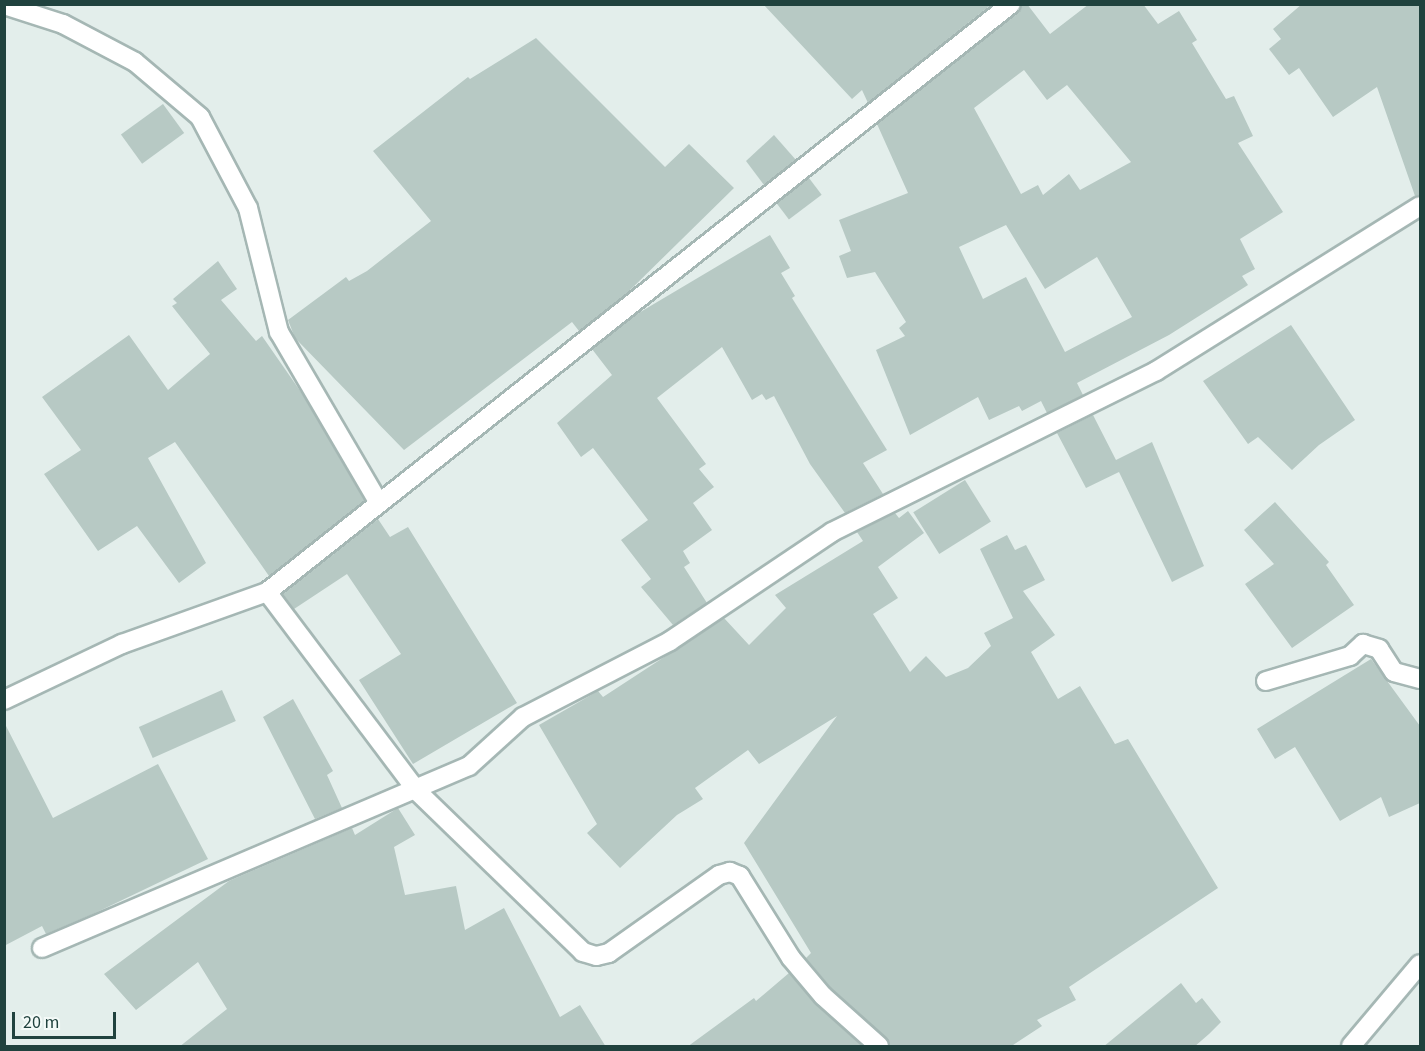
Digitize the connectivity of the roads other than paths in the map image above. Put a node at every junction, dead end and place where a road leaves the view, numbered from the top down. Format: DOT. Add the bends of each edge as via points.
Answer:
graph roads {
  1 [pos="1011,4"];
  2 [pos="4,5"];
  3 [pos="1420,206"];
  4 [pos="379,504"];
  5 [pos="267,592"];
  6 [pos="1420,679"];
  7 [pos="1266,681"];
  8 [pos="4,700"];
  9 [pos="417,791"];
  10 [pos="42,948"];
  11 [pos="1420,964"];
  12 [pos="879,1047"];
  13 [pos="1351,1047"];
  1 -- 4 [label="street"];
  2 -- 4 [label="street" via="63,24 135,62 200,117 248,208 279,332"];
  3 -- 9 [label="street" via="1156,371 832,532 670,640 523,717 469,766"];
  4 -- 5 [label="street"];
  5 -- 8 [label="street" via="122,644"];
  5 -- 9 [label="street"];
  6 -- 7 [label="street" via="1395,672 1379,648 1363,644 1350,656"];
  9 -- 10 [label="street"];
  9 -- 12 [label="street" via="504,880 583,952 596,956 609,953 719,875 730,872 740,876 791,958 823,996"];
  11 -- 13 [label="street"];
}
